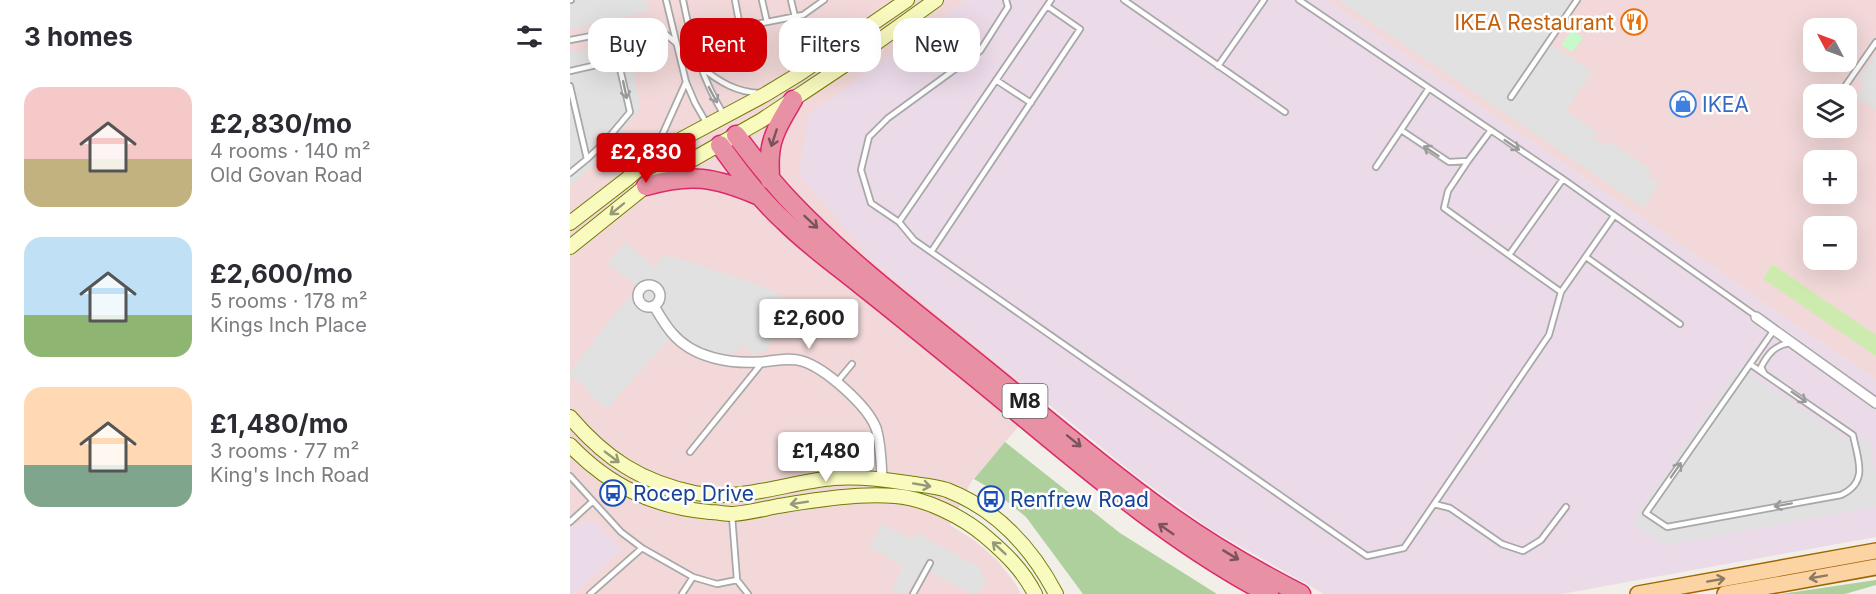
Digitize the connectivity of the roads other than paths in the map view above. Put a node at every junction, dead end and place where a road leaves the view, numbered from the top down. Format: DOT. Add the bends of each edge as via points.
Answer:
graph roads {
  1 [pos="666,0"];
  2 [pos="682,0"];
  3 [pos="735,0"];
  4 [pos="762,0"];
  5 [pos="791,0"];
  6 [pos="824,0"];
  7 [pos="907,0"];
  8 [pos="936,0"];
  9 [pos="1006,0"];
  10 [pos="1051,0"];
  11 [pos="1124,0"];
  12 [pos="1264,0"];
  13 [pos="1299,0"];
  14 [pos="1577,0"];
  15 [pos="818,2"];
  16 [pos="1047,6"];
  17 [pos="795,17"];
  18 [pos="686,18"];
  19 [pos="738,18"];
  20 [pos="766,18"];
  21 [pos="767,22"];
  22 [pos="570,40"];
  23 [pos="1876,42"];
  24 [pos="676,43"];
  25 [pos="1218,66"];
  26 [pos="570,71"];
  27 [pos="702,72"];
  28 [pos="707,72"];
  29 [pos="996,80"];
  30 [pos="686,82"];
  31 [pos="1847,84"];
  32 [pos="570,86"];
  33 [pos="1429,88"];
  34 [pos="766,94"];
  35 [pos="1511,97"];
  36 [pos="793,100"];
  37 [pos="1031,103"];
  38 [pos="1285,112"];
  39 [pos="724,116"];
  40 [pos="707,124"];
  41 [pos="1401,130"];
  42 [pos="1491,130"];
  43 [pos="736,135"];
  44 [pos="720,145"];
  45 [pos="651,158"];
  46 [pos="587,159"];
  47 [pos="1468,161"];
  48 [pos="1376,166"];
  49 [pos="570,173"];
  50 [pos="1563,179"];
  51 [pos="770,180"];
  52 [pos="646,186"];
  53 [pos="761,197"];
  54 [pos="1614,216"];
  55 [pos="899,222"];
  56 [pos="570,223"];
  57 [pos="570,247"];
  58 [pos="931,252"];
  59 [pos="1509,255"];
  60 [pos="1586,257"];
  61 [pos="1561,292"];
  62 [pos="654,306"];
  63 [pos="1756,317"];
  64 [pos="1680,324"];
  65 [pos="1774,330"];
  66 [pos="1792,343"];
  67 [pos="762,362"];
  68 [pos="852,364"];
  69 [pos="1750,364"];
  70 [pos="1764,373"];
  71 [pos="837,382"];
  72 [pos="1876,403"];
  73 [pos="570,417"];
  74 [pos="570,445"];
  75 [pos="690,452"];
  76 [pos="570,476"];
  77 [pos="882,478"];
  78 [pos="593,501"];
  79 [pos="1434,504"];
  80 [pos="1566,507"];
  81 [pos="732,514"];
  82 [pos="570,522"];
  83 [pos="642,548"];
  84 [pos="1876,551"];
  85 [pos="930,563"];
  86 [pos="1876,567"];
  87 [pos="693,577"];
  88 [pos="737,580"];
  89 [pos="590,594"];
  90 [pos="682,594"];
  91 [pos="748,594"];
  92 [pos="913,594"];
  93 [pos="1035,594"];
  94 [pos="1056,594"];
  95 [pos="1269,594"];
  96 [pos="1301,594"];
  97 [pos="1638,594"];
  98 [pos="1725,594"];
  1 -- 24 [label="lane"];
  2 -- 18 [label="lane"];
  3 -- 19 [label="lane"];
  4 -- 20 [label="lane"];
  5 -- 17 [label="lane"];
  6 -- 15 [label="lane"];
  7 -- 34 [label="street"];
  8 -- 36 [label="street"];
  9 -- 55 [label="lane" via="1008,7 980,51 888,118 869,137 861,170 871,203"];
  10 -- 16 [label="lane"];
  11 -- 25 [label="lane"];
  12 -- 25 [label="lane"];
  13 -- 33 [label="lane"];
  14 -- 35 [label="lane"];
  15 -- 17 [label="lane"];
  16 -- 29 [label="lane"];
  16 -- 37 [label="lane" via="1080,29"];
  17 -- 21 [label="lane"];
  22 -- 24 [label="lane" via="638,27 662,31"];
  23 -- 31 [label="lane"];
  24 -- 30 [label="lane"];
  25 -- 38 [label="lane"];
  26 -- 46 [label="lane, one-way" via="618,60 630,112"];
  27 -- 39 [label="lane, one-way"];
  28 -- 34 [label="lane" via="731,88"];
  29 -- 37 [label="lane"];
  29 -- 55 [label="lane"];
  30 -- 40 [label="lane"];
  30 -- 45 [label="lane"];
  32 -- 46 [label="lane"];
  33 -- 41 [label="lane"];
  33 -- 42 [label="lane"];
  34 -- 39 [label="street"];
  36 -- 43 [label="street"];
  36 -- 51 [label="highway, one-way" via="772,142"];
  37 -- 58 [label="lane"];
  39 -- 40 [label="street"];
  39 -- 43 [label="street"];
  40 -- 44 [label="street"];
  40 -- 45 [label="street"];
  47 -- 41 [label="lane, one-way" via="1449,162"];
  41 -- 48 [label="lane"];
  42 -- 47 [label="lane"];
  42 -- 50 [label="lane, one-way"];
  43 -- 44 [label="street"];
  43 -- 51 [label="highway, M8"];
  44 -- 52 [label="street"];
  44 -- 53 [label="highway, M8"];
  45 -- 56 [label="street"];
  46 -- 49 [label="lane"];
  47 -- 59 [label="lane" via="1448,191 1443,208"];
  50 -- 54 [label="lane"];
  50 -- 59 [label="lane"];
  51 -- 96 [label="highway, M8, one-way" via="854,261 1122,480 1209,542"];
  52 -- 53 [label="highway, M8" via="694,177 730,184"];
  52 -- 57 [label="street, one-way"];
  95 -- 53 [label="highway, M8, one-way" via="1209,559 1121,496 822,256"];
  54 -- 60 [label="lane"];
  54 -- 63 [label="lane"];
  55 -- 58 [label="lane"];
  58 -- 79 [label="lane" via="1367,556 1404,548"];
  59 -- 61 [label="lane"];
  60 -- 61 [label="lane"];
  60 -- 64 [label="lane"];
  61 -- 79 [label="lane" via="1548,335"];
  62 -- 67 [label="street" via="673,335 687,347 727,362"];
  63 -- 65 [label="street"];
  65 -- 66 [label="street"];
  65 -- 69 [label="lane"];
  66 -- 70 [label="lane" via="1774,348 1761,367"];
  66 -- 72 [label="street"];
  67 -- 71 [label="street" via="802,361"];
  67 -- 75 [label="lane"];
  68 -- 71 [label="lane"];
  69 -- 70 [label="lane"];
  70 -- 69 [label="lane, one-way" via="1853,435 1858,481 1841,495 1667,527 1647,513"];
  71 -- 77 [label="street" via="853,396 875,427"];
  73 -- 77 [label="street, one-way" via="620,464 652,481 697,493 732,495 834,478"];
  74 -- 81 [label="street" via="610,480 651,500 695,511"];
  76 -- 78 [label="lane"];
  77 -- 94 [label="street, one-way" via="945,489 983,508 1037,560"];
  78 -- 82 [label="lane"];
  78 -- 83 [label="lane"];
  79 -- 80 [label="lane" via="1450,508 1502,544 1523,551 1541,540"];
  81 -- 88 [label="lane"];
  93 -- 81 [label="street, one-way" via="1019,568 972,524 935,506 897,495 842,496"];
  83 -- 87 [label="lane"];
  83 -- 89 [label="lane"];
  97 -- 84 [label="main road, one-way"];
  85 -- 92 [label="lane"];
  86 -- 98 [label="main road, one-way"];
  87 -- 88 [label="lane" via="717,584"];
  87 -- 90 [label="lane"];
  88 -- 91 [label="lane"];
}
